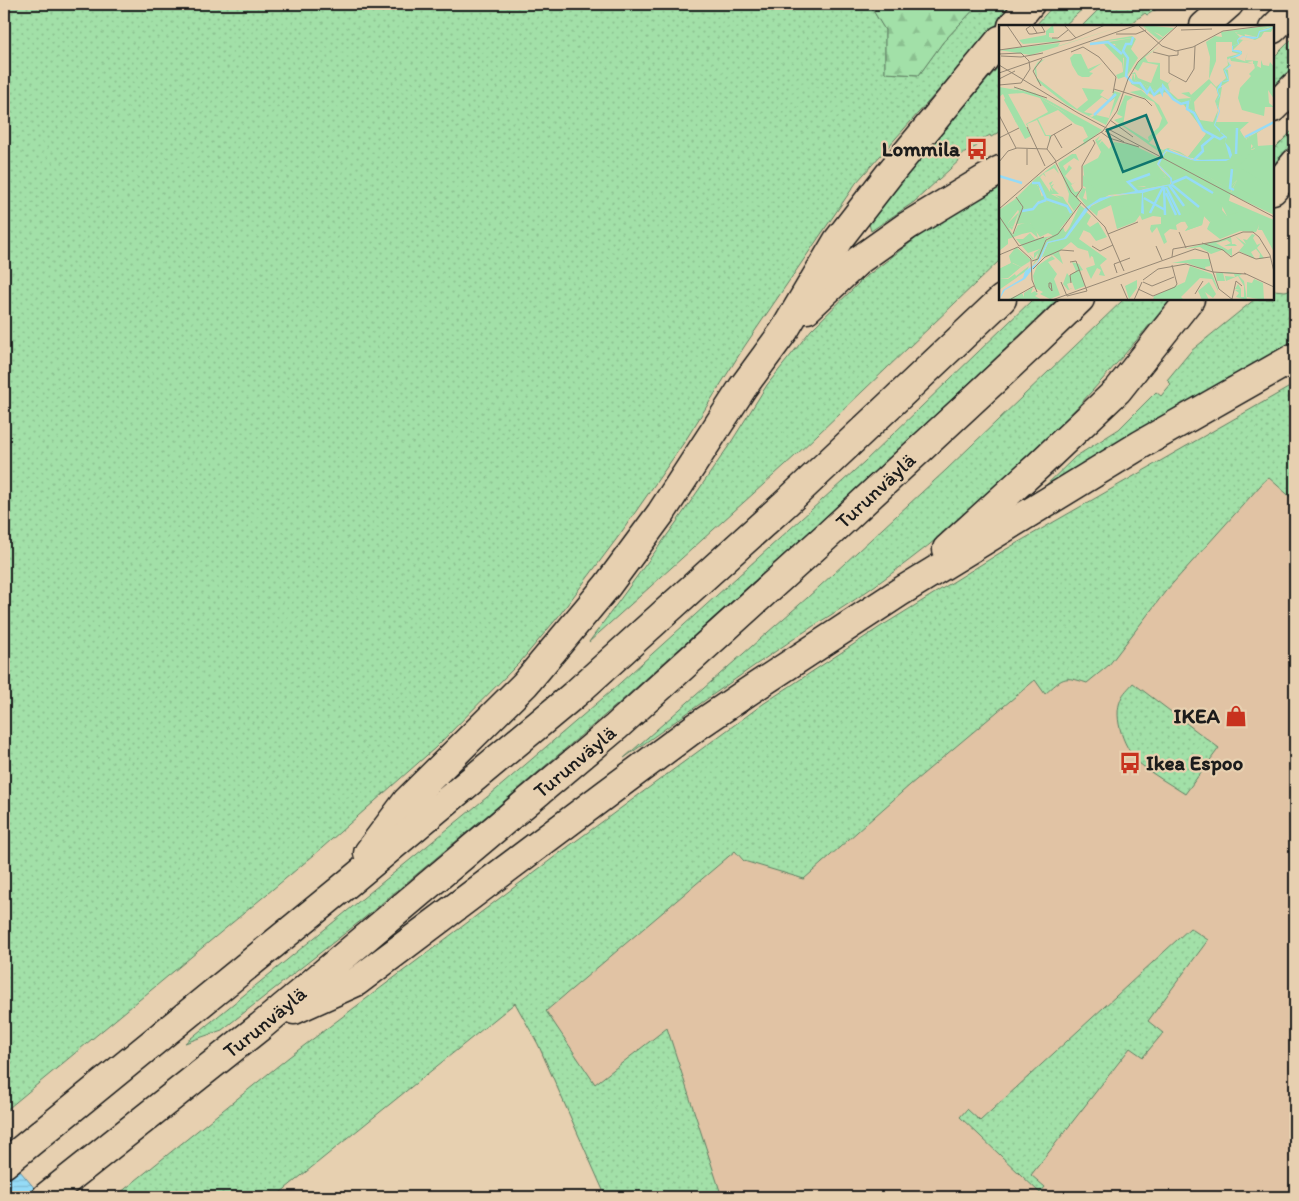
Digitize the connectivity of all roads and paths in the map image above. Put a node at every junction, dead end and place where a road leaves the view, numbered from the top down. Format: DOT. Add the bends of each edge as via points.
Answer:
graph roads {
  1 [pos="1030,4"];
  2 [pos="1229,4"];
  3 [pos="1295,7"];
  4 [pos="1013,25"];
  5 [pos="1205,25"];
  6 [pos="1274,28"];
  7 [pos="999,41"];
  8 [pos="1295,86"];
  9 [pos="1274,107"];
  10 [pos="1295,163"];
  11 [pos="999,171"];
  12 [pos="1274,189"];
  13 [pos="1001,300"];
  14 [pos="1079,300"];
  15 [pos="1189,300"];
  16 [pos="784,331"];
  17 [pos="1295,357"];
  18 [pos="900,592"];
  19 [pos="340,890"];
  20 [pos="261,1026"];
  21 [pos="7,1161"];
  22 [pos="46,1197"];
  1 -- 4 [label="highway"];
  2 -- 5 [label="highway"];
  3 -- 6 [label="highway"];
  7 -- 16 [label="highway" via="838,240"];
  8 -- 9 [label="highway"];
  10 -- 12 [label="highway"];
  11 -- 16 [label="highway" via="907,226 859,260"];
  13 -- 19 [label="highway" via="785,504 575,694"];
  14 -- 20 [label="highway, Turunväylä" via="828,535 616,727"];
  15 -- 18 [label="highway" via="1118,390"];
  16 -- 19 [label="highway" via="743,387 661,513 607,586 525,684 407,801"];
  17 -- 18 [label="highway" via="1140,445"];
  18 -- 20 [label="highway" via="696,727 356,982"];
  19 -- 21 [label="highway"];
  20 -- 22 [label="highway, Turunväylä"];
}
